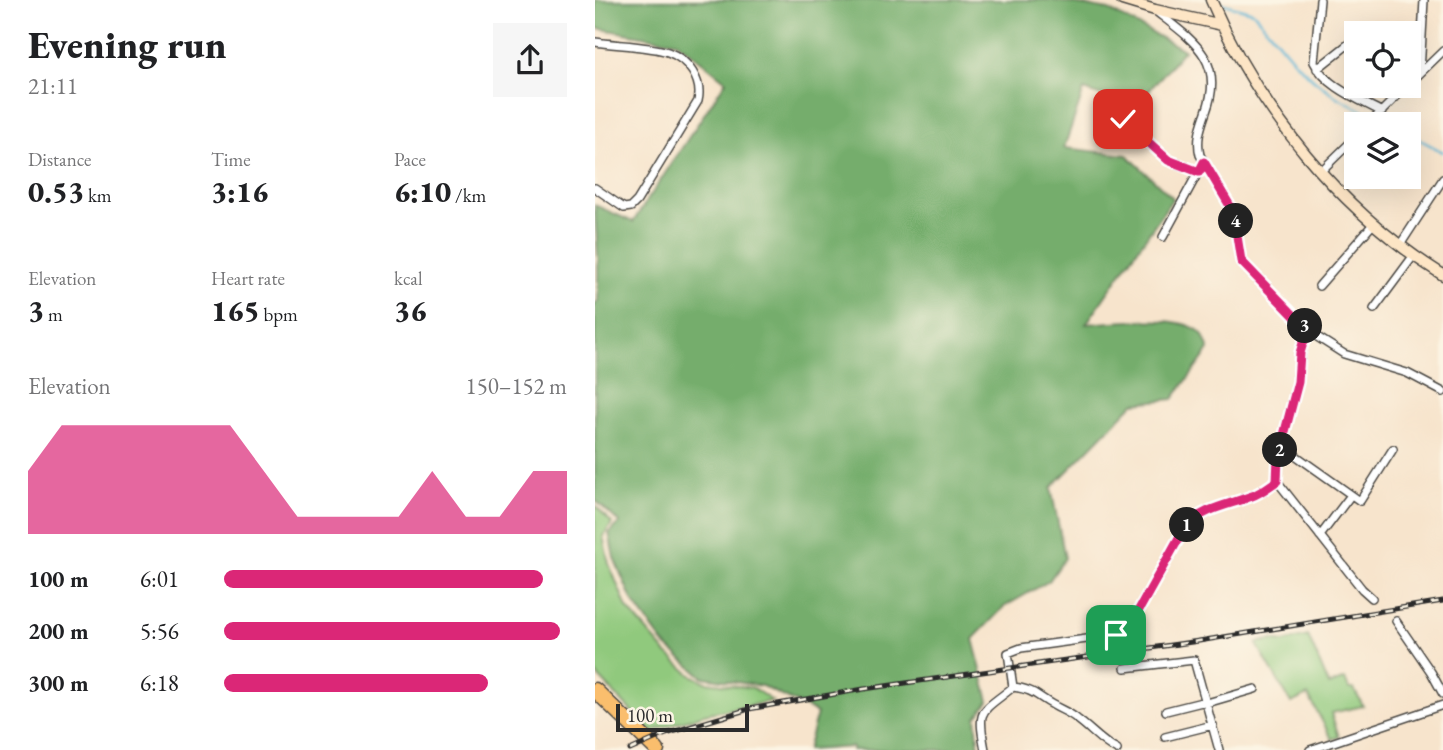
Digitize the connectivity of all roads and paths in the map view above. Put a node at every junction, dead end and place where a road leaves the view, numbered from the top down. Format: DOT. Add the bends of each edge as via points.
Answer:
graph roads {
  1 [pos="1122,0"];
  2 [pos="1320,0"];
  3 [pos="1424,0"];
  4 [pos="1212,3"];
  5 [pos="1154,10"];
  6 [pos="1222,25"];
  7 [pos="595,42"];
  8 [pos="1344,48"];
  9 [pos="1443,51"];
  10 [pos="1421,54"];
  11 [pos="1317,69"];
  12 [pos="1421,71"];
  13 [pos="1395,98"];
  14 [pos="1102,110"];
  15 [pos="1381,112"];
  16 [pos="1344,149"];
  17 [pos="1204,162"];
  18 [pos="1199,172"];
  19 [pos="1321,172"];
  20 [pos="1443,178"];
  21 [pos="595,188"];
  22 [pos="1374,223"];
  23 [pos="1163,237"];
  24 [pos="1400,245"];
  25 [pos="1414,255"];
  26 [pos="1443,275"];
  27 [pos="1319,286"];
  28 [pos="1374,309"];
  29 [pos="1311,333"];
  30 [pos="1443,392"];
  31 [pos="1281,445"];
  32 [pos="1393,449"];
  33 [pos="1277,481"];
  34 [pos="1351,495"];
  35 [pos="1320,536"];
  36 [pos="1372,598"];
  37 [pos="1396,621"];
  38 [pos="1125,668"];
  39 [pos="1013,687"];
  40 [pos="1255,689"];
  41 [pos="596,690"];
  42 [pos="1443,695"];
  43 [pos="1206,702"];
  44 [pos="1443,705"];
  45 [pos="1166,710"];
  46 [pos="1213,725"];
  47 [pos="1165,737"];
  48 [pos="657,750"];
  49 [pos="985,750"];
  50 [pos="1117,750"];
  51 [pos="1219,750"];
  52 [pos="1310,750"];
  1 -- 5 [label="street"];
  2 -- 11 [label="street"];
  3 -- 10 [label="street"];
  4 -- 6 [label="street"];
  5 -- 6 [label="street"];
  5 -- 17 [label="street" via="1197,45 1210,68 1211,99 1198,139"];
  6 -- 19 [label="street" via="1285,128"];
  7 -- 21 [label="street" via="669,52 687,65 700,90 631,207 624,208"];
  8 -- 11 [label="street"];
  9 -- 12 [label="street"];
  11 -- 15 [label="street" via="1337,87"];
  13 -- 15 [label="street"];
  14 -- 18 [label="street" via="1123,119 1168,160"];
  16 -- 19 [label="street"];
  17 -- 18 [label="street"];
  17 -- 29 [label="street" via="1233,211 1241,261"];
  18 -- 23 [label="street"];
  19 -- 22 [label="street"];
  20 -- 24 [label="street"];
  22 -- 24 [label="street"];
  22 -- 27 [label="street"];
  24 -- 25 [label="street"];
  25 -- 26 [label="street"];
  25 -- 28 [label="street"];
  29 -- 30 [label="street" via="1344,354 1407,373"];
  29 -- 31 [label="street" via="1300,353 1298,382"];
  31 -- 33 [label="street"];
  31 -- 34 [label="street"];
  32 -- 34 [label="street" via="1360,501"];
  33 -- 35 [label="street"];
  33 -- 39 [label="street" via="1255,495 1194,518 1136,615 1116,635 1008,653"];
  34 -- 35 [label="street"];
  35 -- 36 [label="street"];
  37 -- 42 [label="street"];
  38 -- 43 [label="street" via="1194,660"];
  39 -- 49 [label="street" via="980,717"];
  39 -- 50 [label="street" via="1040,694"];
  40 -- 43 [label="street"];
  41 -- 48 [label="highway"];
  43 -- 45 [label="street"];
  43 -- 46 [label="street"];
  44 -- 52 [label="street"];
  46 -- 47 [label="street"];
  46 -- 51 [label="street"];
}
